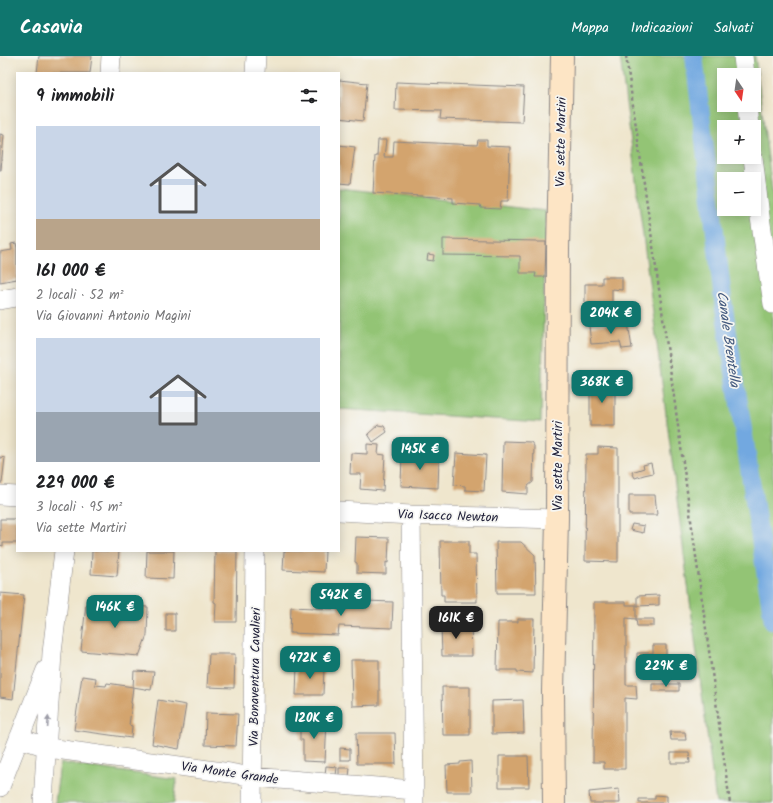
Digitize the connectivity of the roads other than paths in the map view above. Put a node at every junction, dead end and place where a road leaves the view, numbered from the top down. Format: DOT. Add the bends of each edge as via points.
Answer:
graph roads {
  1 [pos="111,56"];
  2 [pos="256,56"];
  3 [pos="562,56"];
  4 [pos="743,56"];
  5 [pos="744,68"];
  6 [pos="110,72"];
  7 [pos="255,72"];
  8 [pos="753,164"];
  9 [pos="16,297"];
  10 [pos="0,300"];
  11 [pos="773,304"];
  12 [pos="0,495"];
  13 [pos="16,496"];
  14 [pos="340,511"];
  15 [pos="411,515"];
  16 [pos="557,519"];
  17 [pos="64,552"];
  18 [pos="255,552"];
  19 [pos="52,653"];
  20 [pos="19,738"];
  21 [pos="47,747"];
  22 [pos="253,777"];
  23 [pos="0,788"];
  24 [pos="414,797"];
  25 [pos="42,803"];
  26 [pos="252,803"];
  27 [pos="554,803"];
  1 -- 6 [label="street"];
  2 -- 7 [label="street"];
  3 -- 16 [label="main road, Via sette Martiri"];
  4 -- 5 [label="street"];
  8 -- 11 [label="street"];
  9 -- 10 [label="street"];
  12 -- 13 [label="street"];
  14 -- 15 [label="street, Via Isacco Newton"];
  15 -- 16 [label="street, Via Isacco Newton"];
  15 -- 24 [label="street"];
  16 -- 27 [label="main road, Via sette Martiri" via="553,691"];
  17 -- 19 [label="street"];
  18 -- 22 [label="street, Via Bonaventura Cavalieri"];
  19 -- 20 [label="street"];
  21 -- 19 [label="street, one-way"];
  20 -- 21 [label="street, Via Monte Grande"];
  20 -- 23 [label="street"];
  21 -- 22 [label="street, Via Monte Grande"];
  21 -- 25 [label="street"];
  22 -- 24 [label="street, Via Monte Grande"];
  22 -- 26 [label="street, Via Bonaventura Cavalieri"];
}
